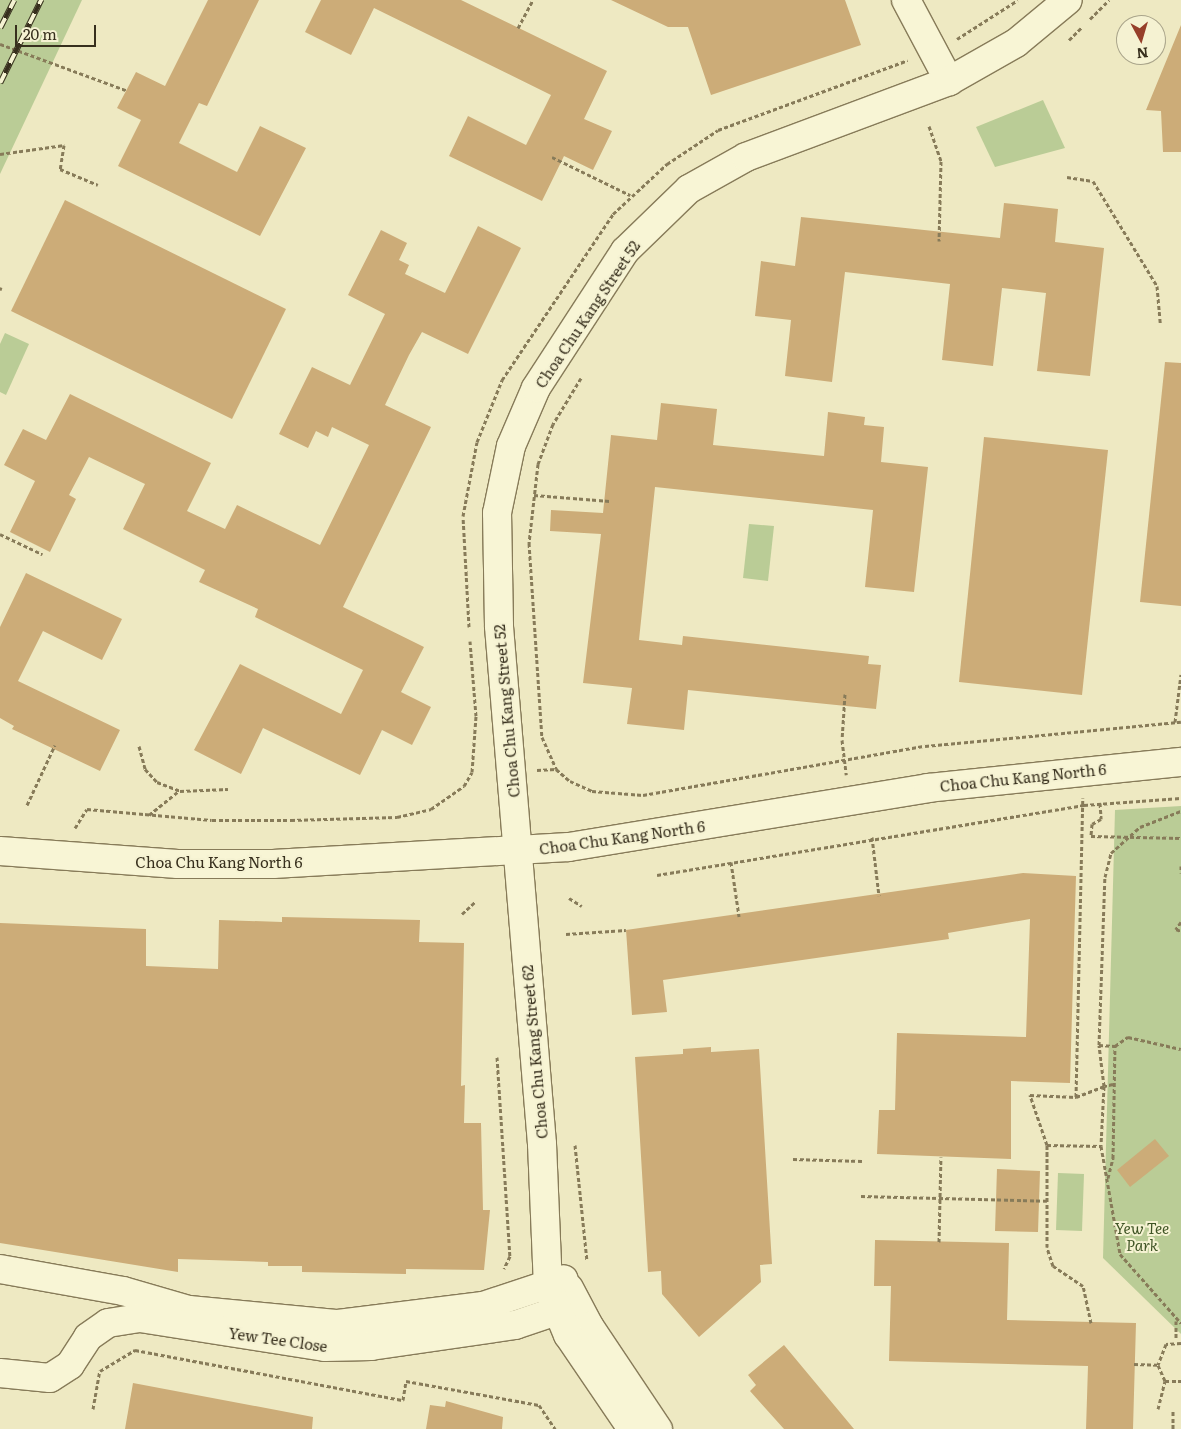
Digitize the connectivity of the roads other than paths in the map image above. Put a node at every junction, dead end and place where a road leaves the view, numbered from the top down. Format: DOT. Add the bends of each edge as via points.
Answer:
graph roads {
  1 [pos="906,0"];
  2 [pos="1068,0"];
  3 [pos="949,81"];
  4 [pos="1181,762"];
  5 [pos="517,850"];
  6 [pos="0,851"];
  7 [pos="0,1269"];
  8 [pos="568,1278"];
  9 [pos="567,1308"];
  10 [pos="0,1373"];
  11 [pos="632,1429"];
  12 [pos="658,1429"];
  1 -- 3 [label="street"];
  2 -- 3 [label="street, Choa Chu Kang Street 52" via="1016,43"];
  3 -- 5 [label="street, Choa Chu Kang Street 52" via="746,157 689,189 625,251 536,388 511,446 497,513 498,626"];
  4 -- 5 [label="street, Choa Chu Kang North 6" via="1082,770 850,800 677,832"];
  5 -- 6 [label="street, Choa Chu Kang North 6" via="312,862 178,864"];
  5 -- 8 [label="street, Choa Chu Kang Street 62" via="549,1254"];
  7 -- 8 [label="street, Yew Tee Close" via="123,1291 189,1310 290,1323 403,1318 483,1306"];
  8 -- 9 [label="street, Choa Chu Kang Street 62"];
  9 -- 10 [label="street, Yew Tee Close" via="429,1339 325,1347 140,1318 108,1322 88,1337 70,1365 50,1378"];
  9 -- 11 [label="street, Choa Chu Kang Street 62" via="568,1336"];
  9 -- 12 [label="street, Choa Chu Kang Street 62"];
}
